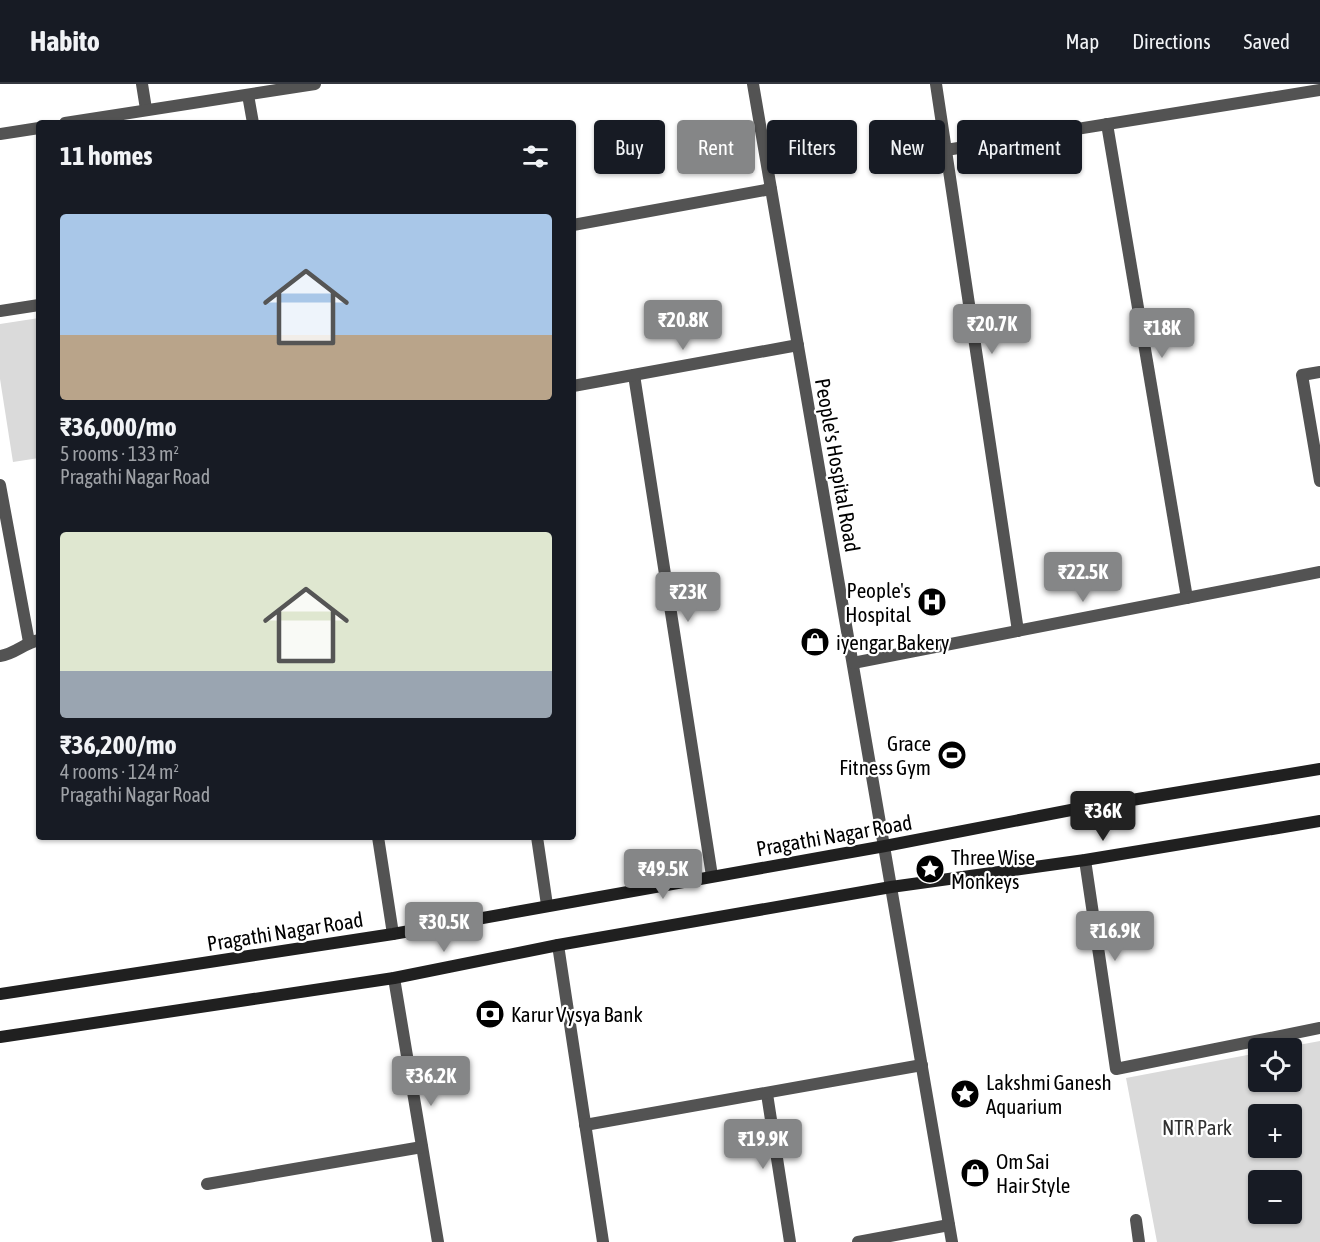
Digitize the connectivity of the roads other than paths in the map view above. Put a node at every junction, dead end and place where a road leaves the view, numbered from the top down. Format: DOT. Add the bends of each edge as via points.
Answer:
graph roads {
  1 [pos="142,84"];
  2 [pos="315,84"];
  3 [pos="753,84"];
  4 [pos="936,84"];
  5 [pos="1320,90"];
  6 [pos="248,95"];
  7 [pos="146,109"];
  8 [pos="82,120"];
  9 [pos="252,120"];
  10 [pos="1107,124"];
  11 [pos="36,128"];
  12 [pos="0,134"];
  13 [pos="946,150"];
  14 [pos="771,189"];
  15 [pos="576,224"];
  16 [pos="36,305"];
  17 [pos="0,311"];
  18 [pos="798,345"];
  19 [pos="1320,372"];
  20 [pos="634,375"];
  21 [pos="576,385"];
  22 [pos="1320,481"];
  23 [pos="0,485"];
  24 [pos="1320,572"];
  25 [pos="1187,598"];
  26 [pos="1018,631"];
  27 [pos="34,641"];
  28 [pos="0,656"];
  29 [pos="853,663"];
  30 [pos="1320,769"];
  31 [pos="1320,820"];
  32 [pos="378,840"];
  33 [pos="537,840"];
  34 [pos="885,846"];
  35 [pos="1085,860"];
  36 [pos="712,876"];
  37 [pos="891,887"];
  38 [pos="547,905"];
  39 [pos="393,934"];
  40 [pos="558,945"];
  41 [pos="394,978"];
  42 [pos="0,994"];
  43 [pos="1320,1028"];
  44 [pos="0,1037"];
  45 [pos="922,1065"];
  46 [pos="767,1094"];
  47 [pos="585,1125"];
  48 [pos="422,1147"];
  49 [pos="207,1184"];
  50 [pos="1136,1220"];
  51 [pos="949,1225"];
  52 [pos="438,1242"];
  53 [pos="603,1242"];
  54 [pos="790,1242"];
  55 [pos="858,1242"];
  56 [pos="952,1242"];
  57 [pos="1139,1242"];
  1 -- 7 [label="street"];
  2 -- 6 [label="street"];
  3 -- 14 [label="street, People's Hospital Road"];
  4 -- 13 [label="street"];
  5 -- 10 [label="street"];
  6 -- 7 [label="street"];
  6 -- 9 [label="street"];
  7 -- 8 [label="street"];
  10 -- 13 [label="street"];
  10 -- 25 [label="street"];
  11 -- 12 [label="street"];
  13 -- 26 [label="street"];
  14 -- 15 [label="street"];
  14 -- 18 [label="street, People's Hospital Road"];
  16 -- 17 [label="street"];
  18 -- 20 [label="street"];
  18 -- 29 [label="street, People's Hospital Road"];
  19 -- 22 [label="street" via="1302,375"];
  20 -- 21 [label="street"];
  20 -- 36 [label="street"];
  23 -- 27 [label="street"];
  24 -- 25 [label="street"];
  25 -- 26 [label="street"];
  26 -- 29 [label="street"];
  27 -- 28 [label="street"];
  29 -- 34 [label="street, People's Hospital Road"];
  30 -- 34 [label="main road, Pragathi Nagar Road" via="1071,810"];
  31 -- 35 [label="main road"];
  32 -- 39 [label="street"];
  33 -- 38 [label="street"];
  34 -- 36 [label="main road, Pragathi Nagar Road"];
  34 -- 37 [label="street, People's Hospital Road"];
  35 -- 37 [label="main road"];
  35 -- 43 [label="street" via="1116,1069"];
  36 -- 38 [label="main road, Pragathi Nagar Road"];
  37 -- 40 [label="main road"];
  37 -- 45 [label="street, People's Hospital Road"];
  38 -- 39 [label="main road, Pragathi Nagar Road"];
  39 -- 42 [label="main road, Pragathi Nagar Road"];
  40 -- 41 [label="main road"];
  40 -- 47 [label="street"];
  41 -- 44 [label="main road"];
  41 -- 48 [label="street"];
  45 -- 46 [label="street"];
  45 -- 51 [label="street, People's Hospital Road"];
  46 -- 47 [label="street"];
  46 -- 54 [label="street"];
  47 -- 53 [label="street"];
  48 -- 49 [label="street"];
  48 -- 52 [label="street"];
  50 -- 57 [label="street"];
  51 -- 55 [label="street"];
  51 -- 56 [label="street, People's Hospital Road"];
}
